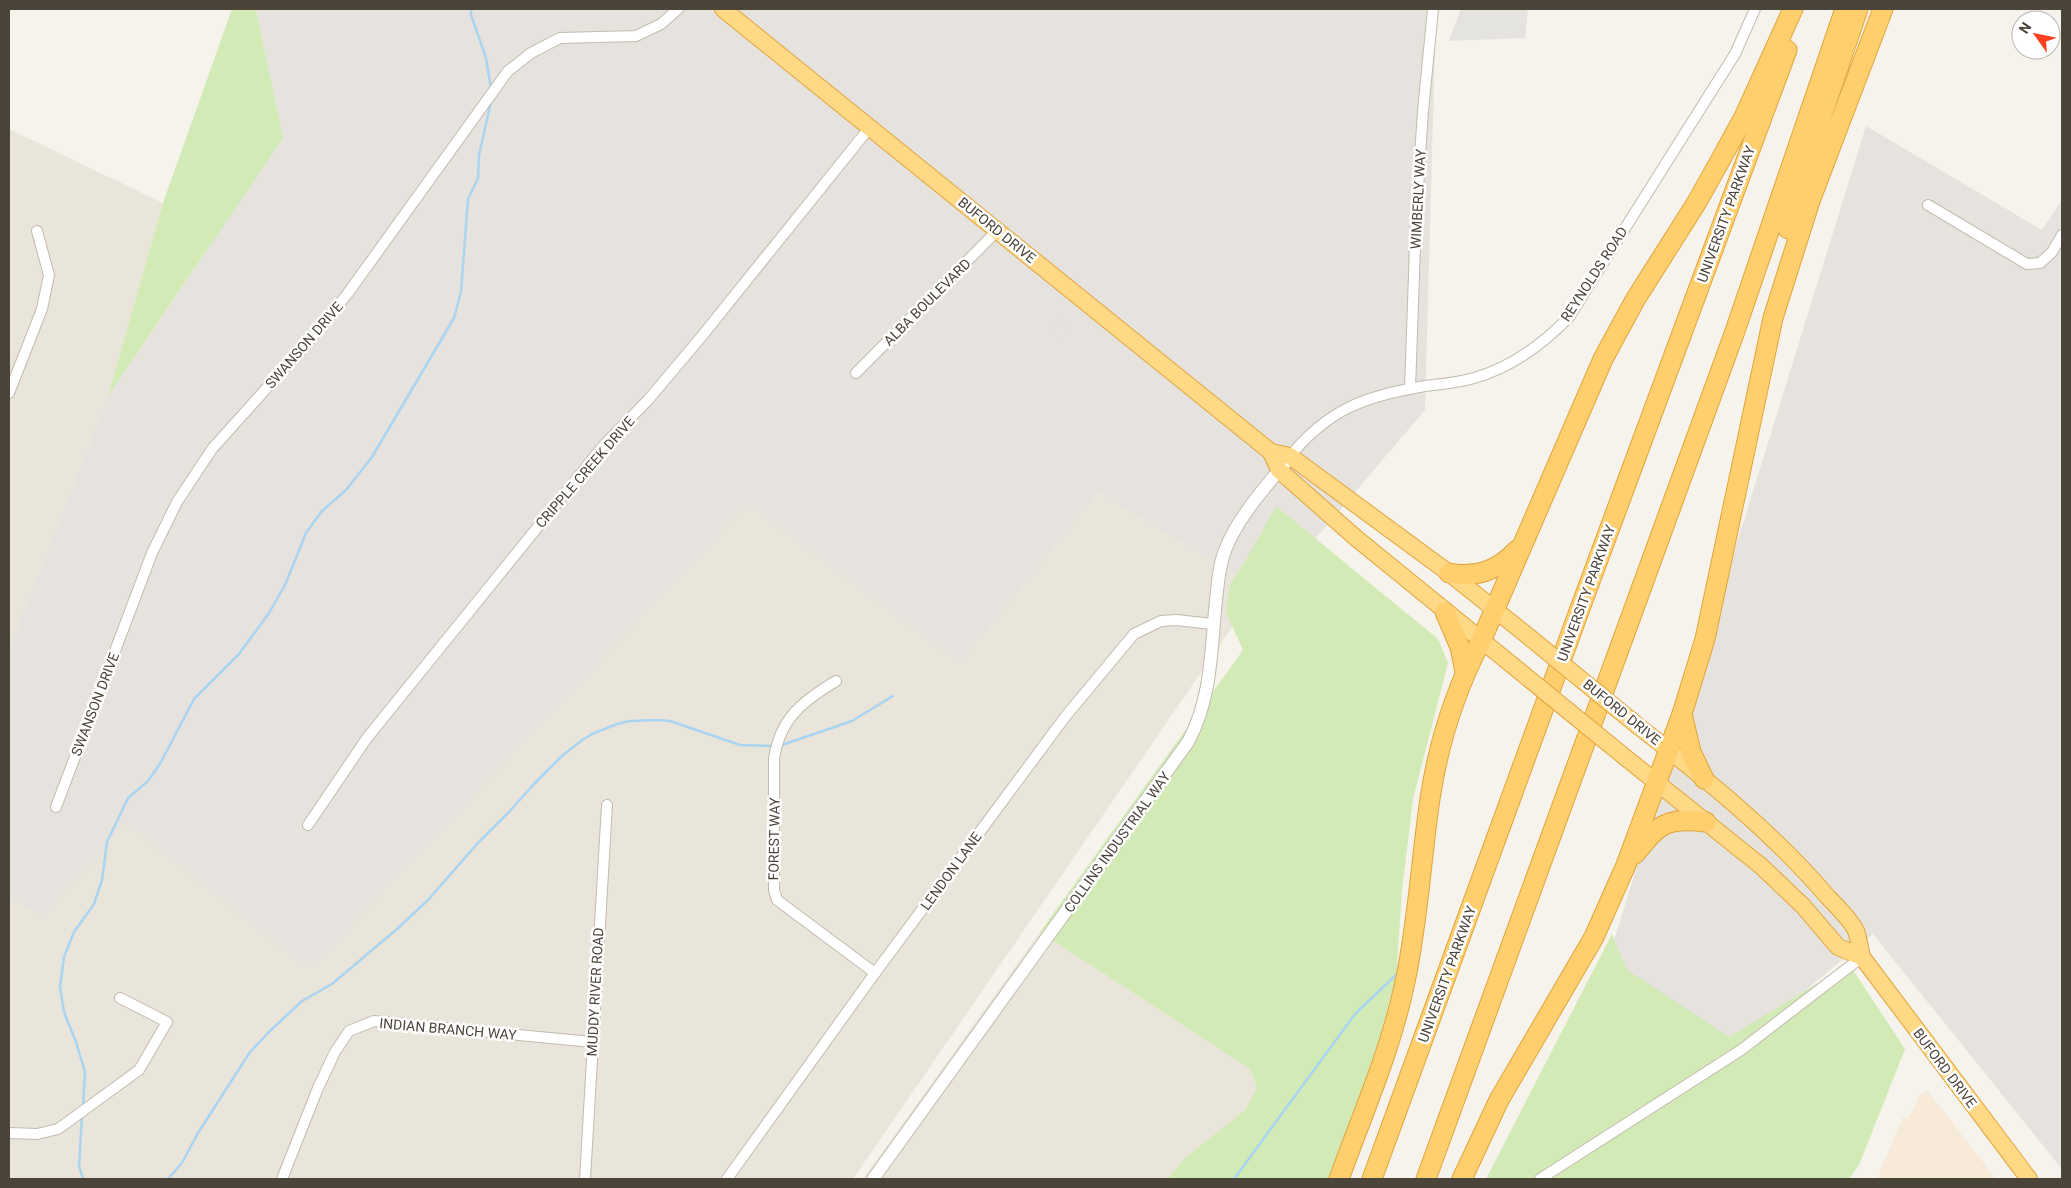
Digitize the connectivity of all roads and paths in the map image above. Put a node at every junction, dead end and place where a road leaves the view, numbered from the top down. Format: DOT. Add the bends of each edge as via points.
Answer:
graph roads {
  1 [pos="678,9"];
  2 [pos="723,9"];
  3 [pos="1433,9"];
  4 [pos="1755,9"];
  5 [pos="1793,9"];
  6 [pos="1802,9"];
  7 [pos="1845,9"];
  8 [pos="1858,9"];
  9 [pos="1883,9"];
  10 [pos="870,127"];
  11 [pos="1928,205"];
  12 [pos="37,231"];
  13 [pos="998,231"];
  14 [pos="2062,234"];
  15 [pos="1773,318"];
  16 [pos="856,373"];
  17 [pos="1410,389"];
  18 [pos="9,393"];
  19 [pos="1271,452"];
  20 [pos="1290,456"];
  21 [pos="1279,470"];
  22 [pos="1523,544"];
  23 [pos="1449,573"];
  24 [pos="1494,609"];
  25 [pos="1446,612"];
  26 [pos="1213,624"];
  27 [pos="1480,641"];
  28 [pos="1465,672"];
  29 [pos="836,681"];
  30 [pos="1682,714"];
  31 [pos="1668,749"];
  32 [pos="1704,779"];
  33 [pos="1656,782"];
  34 [pos="607,805"];
  35 [pos="56,807"];
  36 [pos="1706,822"];
  37 [pos="308,825"];
  38 [pos="1626,865"];
  39 [pos="1862,957"];
  40 [pos="875,974"];
  41 [pos="120,998"];
  42 [pos="592,1042"];
  43 [pos="9,1132"];
  44 [pos="282,1179"];
  45 [pos="585,1179"];
  46 [pos="727,1179"];
  47 [pos="873,1179"];
  48 [pos="1339,1179"];
  49 [pos="1372,1179"];
  50 [pos="1426,1179"];
  51 [pos="1462,1179"];
  52 [pos="1540,1179"];
  53 [pos="2029,1179"];
  1 -- 35 [label="street, SWANSON DRIVE" via="661,24 636,36 560,38 531,53 508,72 348,293 212,449 177,502 152,553"];
  2 -- 10 [label="highway, BUFORD DRIVE"];
  3 -- 17 [label="street, WIMBERLY WAY" via="1416,218"];
  4 -- 17 [label="street, REYNOLDS ROAD" via="1735,54 1569,317 1541,343 1506,366 1474,378"];
  5 -- 22 [label="highway" via="1722,159 1618,329"];
  6 -- 49 [label="highway, UNIVERSITY PARKWAY"];
  7 -- 50 [label="highway" via="1734,334"];
  8 -- 15 [label="highway" via="1801,181 1775,290"];
  9 -- 15 [label="highway" via="1810,201"];
  10 -- 13 [label="highway, BUFORD DRIVE"];
  10 -- 37 [label="street, CRIPPLE CREEK DRIVE" via="702,336 600,451 367,738"];
  11 -- 14 [label="street" via="2026,264 2040,263 2052,252"];
  12 -- 18 [label="street" via="48,275 42,309"];
  13 -- 16 [label="street, ALBA BOULEVARD"];
  13 -- 19 [label="highway, BUFORD DRIVE"];
  15 -- 30 [label="highway" via="1706,639"];
  17 -- 20 [label="street, REYNOLDS ROAD" via="1374,396 1344,409 1319,427"];
  19 -- 20 [label="highway, BUFORD DRIVE"];
  19 -- 21 [label="highway, BUFORD DRIVE"];
  20 -- 21 [label="street, COLLINS INDUSTRIAL WAY"];
  20 -- 23 [label="highway, BUFORD DRIVE"];
  21 -- 25 [label="highway, BUFORD DRIVE"];
  21 -- 26 [label="street, COLLINS INDUSTRIAL WAY" via="1238,524 1225,548"];
  22 -- 23 [label="highway" via="1499,566 1484,574"];
  22 -- 24 [label="highway"];
  23 -- 24 [label="highway, BUFORD DRIVE"];
  24 -- 27 [label="highway"];
  24 -- 31 [label="highway, BUFORD DRIVE, bridge"];
  25 -- 27 [label="highway, BUFORD DRIVE"];
  25 -- 28 [label="highway" via="1460,647"];
  26 -- 40 [label="street, LENDON LANE" via="1161,621 1134,634 1065,717"];
  26 -- 47 [label="street, COLLINS INDUSTRIAL WAY" via="1211,665 1204,704 1188,742"];
  27 -- 28 [label="highway"];
  27 -- 33 [label="highway, BUFORD DRIVE, bridge"];
  28 -- 48 [label="highway" via="1433,781 1405,984 1386,1051"];
  29 -- 40 [label="street, FOREST WAY" via="807,699 789,719 776,746 774,890 777,900"];
  30 -- 31 [label="highway"];
  30 -- 32 [label="highway" via="1691,752"];
  31 -- 32 [label="highway, BUFORD DRIVE"];
  31 -- 33 [label="highway"];
  32 -- 39 [label="highway, BUFORD DRIVE" via="1818,885 1855,930"];
  33 -- 36 [label="highway, BUFORD DRIVE"];
  33 -- 38 [label="highway"];
  34 -- 42 [label="street, MUDDY RIVER ROAD"];
  36 -- 38 [label="highway" via="1686,819 1669,822 1651,834"];
  36 -- 39 [label="highway, BUFORD DRIVE" via="1775,879 1838,947"];
  38 -- 51 [label="highway" via="1594,937 1499,1100"];
  39 -- 52 [label="street" via="1741,1050"];
  39 -- 53 [label="highway, BUFORD DRIVE"];
  40 -- 46 [label="street, LENDON LANE"];
  41 -- 43 [label="street" via="167,1022 139,1070 58,1129 37,1134"];
  42 -- 44 [label="street, INDIAN BRANCH WAY" via="374,1022 348,1031 318,1088"];
  42 -- 45 [label="street, MUDDY RIVER ROAD"];
}
